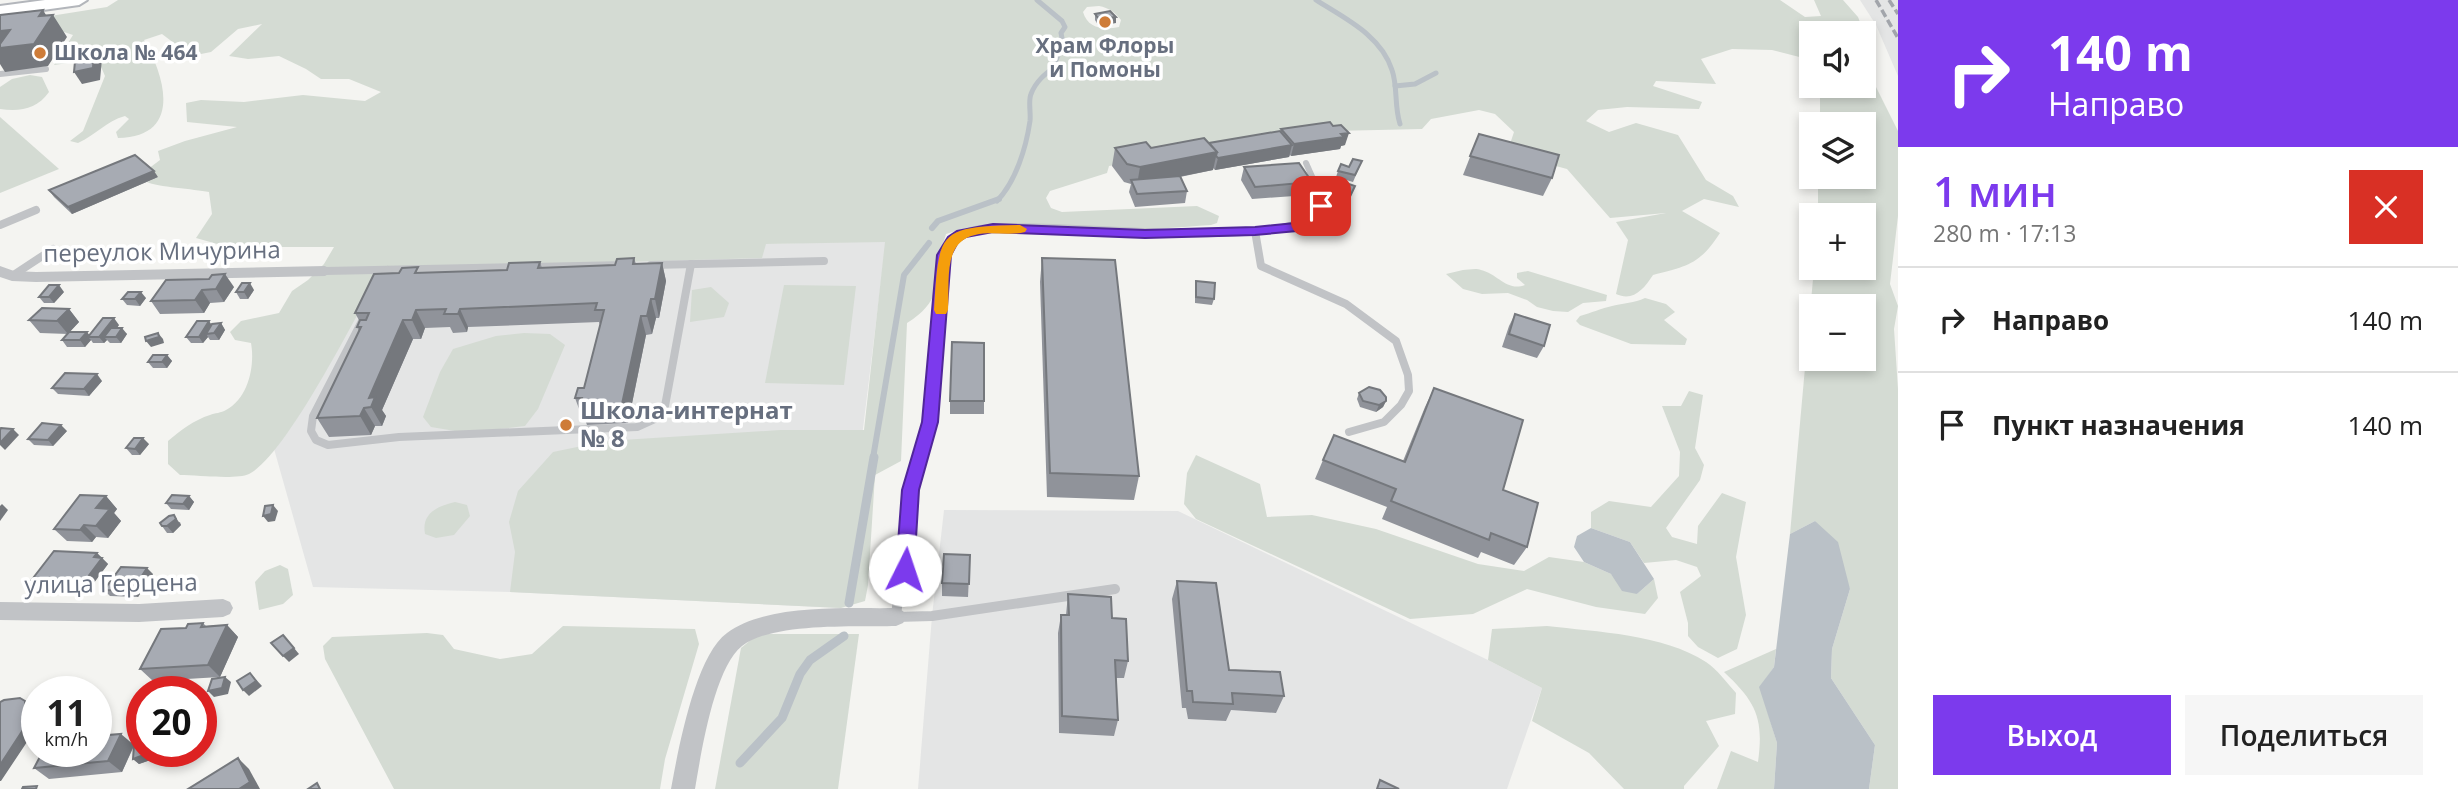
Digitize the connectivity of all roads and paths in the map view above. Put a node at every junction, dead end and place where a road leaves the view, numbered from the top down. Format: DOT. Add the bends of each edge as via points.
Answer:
graph roads {
  1 [pos="79,0"];
  2 [pos="0,11"];
  3 [pos="46,69"];
  4 [pos="0,74"];
  5 [pos="1306,163"];
  6 [pos="36,210"];
  7 [pos="0,225"];
  8 [pos="1255,231"];
  9 [pos="53,249"];
  10 [pos="824,261"];
  11 [pos="691,264"];
  12 [pos="388,270"];
  13 [pos="325,271"];
  14 [pos="4,277"];
  15 [pos="375,294"];
  16 [pos="369,307"];
  17 [pos="1349,432"];
  18 [pos="1115,589"];
  19 [pos="223,608"];
  20 [pos="0,611"];
  21 [pos="895,617"];
  22 [pos="683,789"];
  1 -- 2 [label="main road"];
  3 -- 4 [label="lane"];
  5 -- 8 [label="lane" via="1320,193 1321,206 1313,220 1297,227"];
  6 -- 7 [label="lane"];
  8 -- 17 [label="lane" via="1261,267 1346,304 1396,341 1409,391 1384,422"];
  8 -- 21 [label="lane" via="1145,234 993,228 962,233 952,240 944,255 930,422 911,490 905,570"];
  9 -- 14 [label="lane"];
  10 -- 11 [label="lane"];
  11 -- 12 [label="lane"];
  11 -- 16 [label="lane" via="665,407 659,416 637,427 399,437 328,445 316,440 311,432 313,416"];
  12 -- 13 [label="lane"];
  12 -- 15 [label="lane"];
  13 -- 14 [label="street, переулок Мичурина"];
  18 -- 21 [label="lane" via="932,616"];
  19 -- 20 [label="street, улица Герцена" via="139,613"];
  21 -- 22 [label="street" via="796,620 732,640 711,680"];
}
